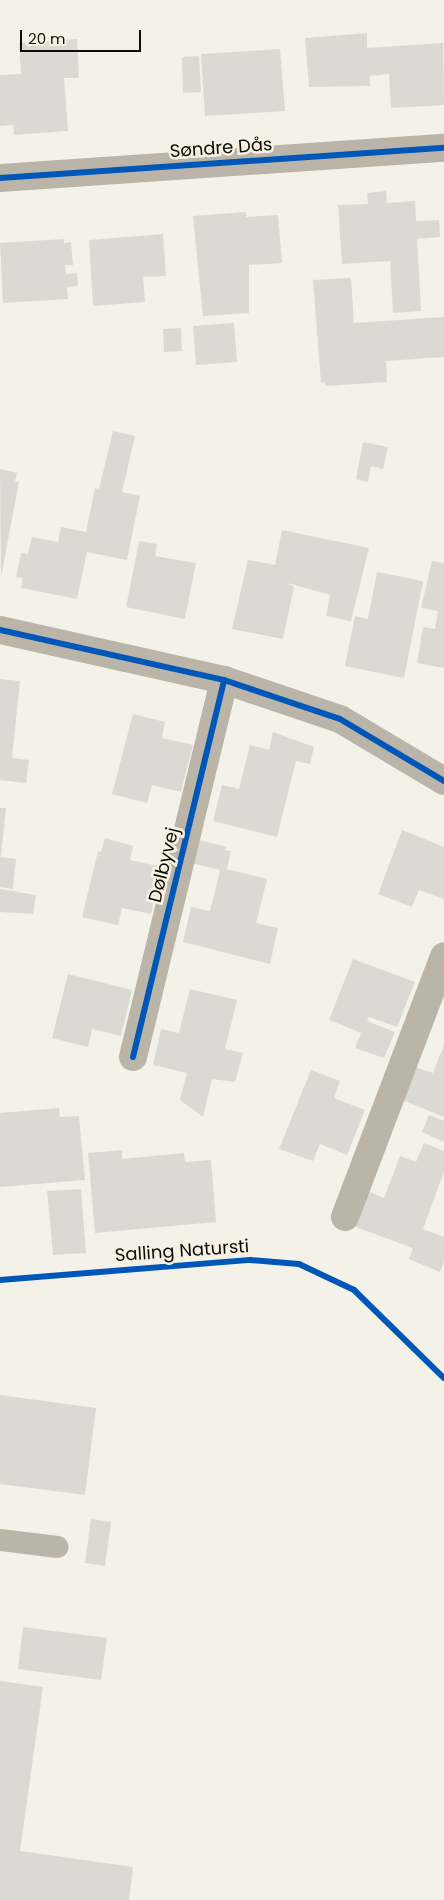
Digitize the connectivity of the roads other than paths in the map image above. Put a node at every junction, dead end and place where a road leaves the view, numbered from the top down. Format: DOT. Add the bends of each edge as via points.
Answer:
graph roads {
  1 [pos="444,148"];
  2 [pos="0,178"];
  3 [pos="0,630"];
  4 [pos="224,680"];
  5 [pos="444,781"];
  6 [pos="444,956"];
  7 [pos="133,1057"];
  8 [pos="345,1217"];
  9 [pos="0,1540"];
  10 [pos="58,1547"];
  1 -- 2 [label="street, Søndre Dås"];
  3 -- 4 [label="street"];
  4 -- 5 [label="street" via="340,719"];
  4 -- 7 [label="street, Dølbyvej"];
  6 -- 8 [label="street"];
  9 -- 10 [label="lane"];
}
